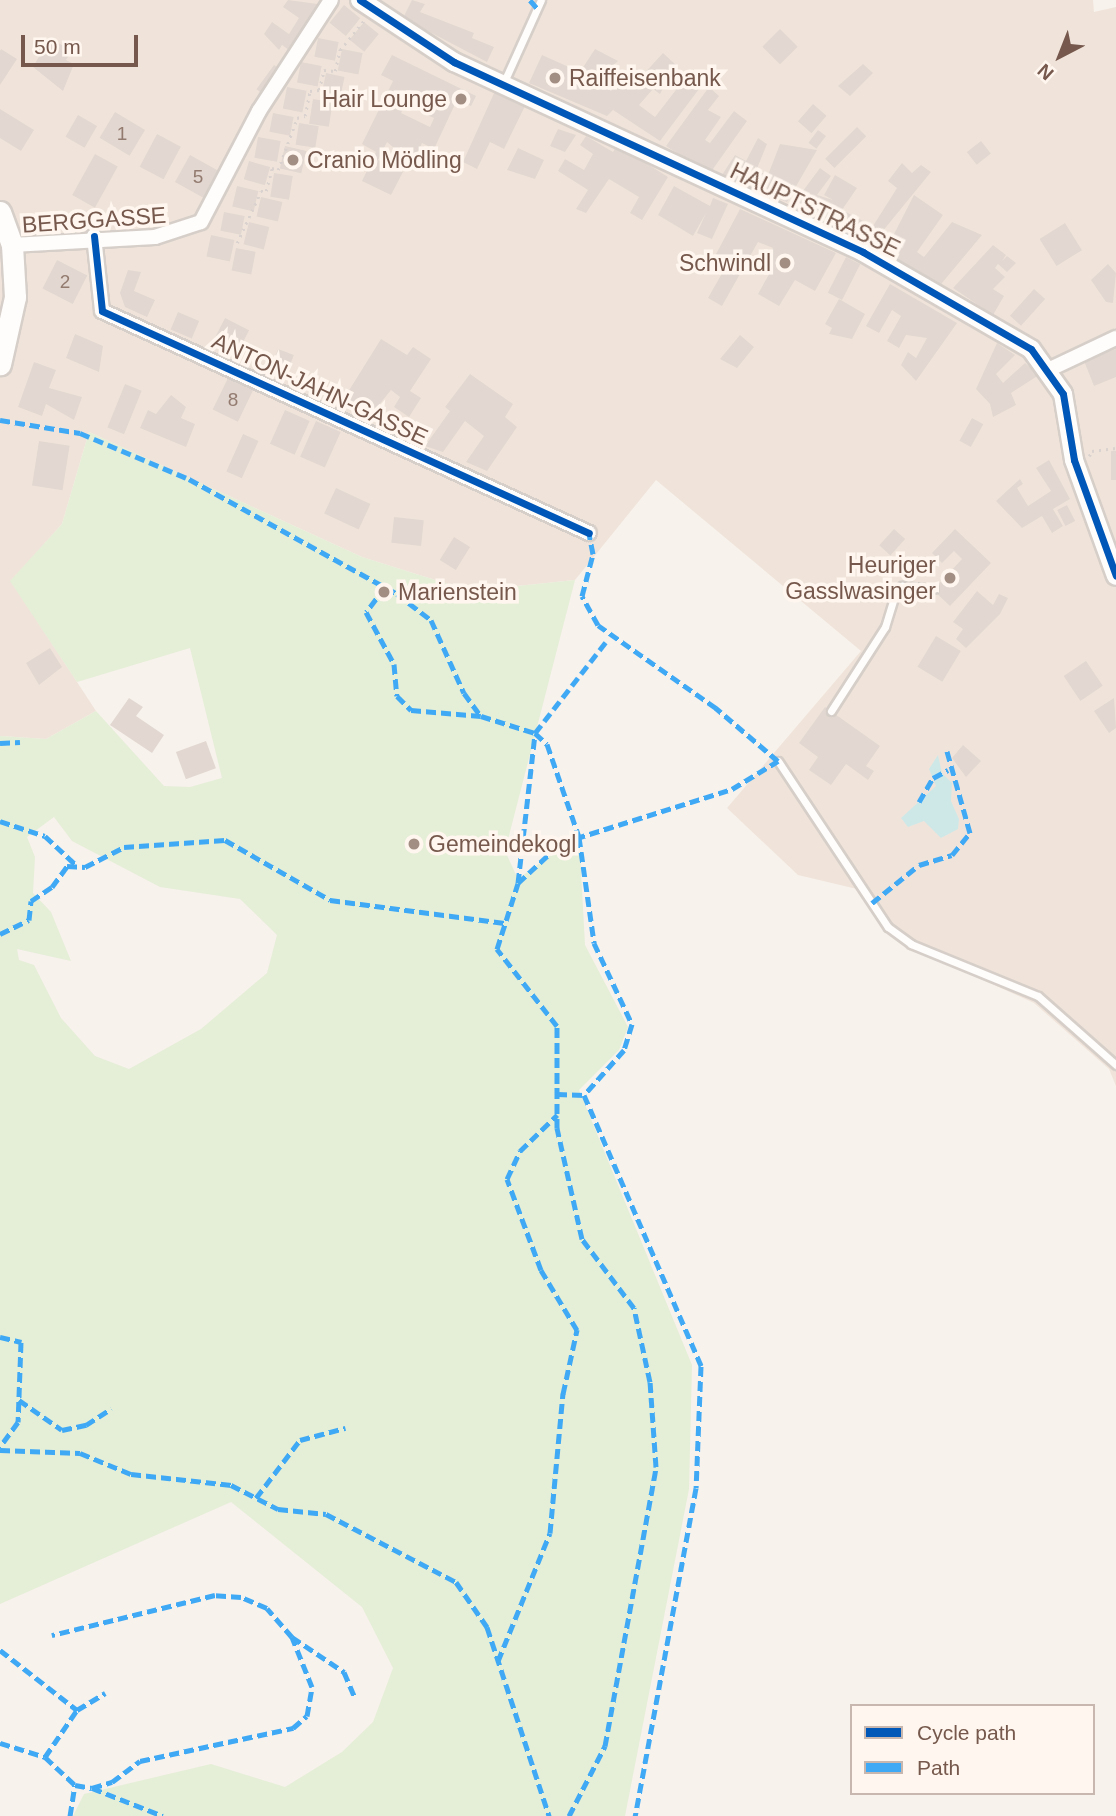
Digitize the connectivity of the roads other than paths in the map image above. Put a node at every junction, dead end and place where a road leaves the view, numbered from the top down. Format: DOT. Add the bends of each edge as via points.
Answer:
graph roads {
  1 [pos="331,0"];
  2 [pos="541,0"];
  3 [pos="366,5"];
  4 [pos="503,85"];
  5 [pos="0,212"];
  6 [pos="94,236"];
  7 [pos="12,245"];
  8 [pos="1116,338"];
  9 [pos="0,364"];
  10 [pos="1050,369"];
  11 [pos="589,533"];
  12 [pos="1116,576"];
  13 [pos="934,589"];
  14 [pos="831,711"];
  15 [pos="778,761"];
  16 [pos="1116,1065"];
  1 -- 6 [label="street, BERGGASSE" via="259,111 201,222 155,237"];
  2 -- 4 [label="lane"];
  3 -- 4 [label="street, HAUPTSTRASSE" via="454,62"];
  4 -- 10 [label="street, HAUPTSTRASSE" via="863,251 1002,330"];
  5 -- 7 [label="main road"];
  6 -- 7 [label="street, BERGGASSE"];
  6 -- 11 [label="street, ANTON-JAHN-GASSE" via="102,311"];
  7 -- 9 [label="main road" via="13,316"];
  8 -- 10 [label="street"];
  10 -- 12 [label="street, HAUPTSTRASSE" via="1063,394 1074,460"];
  13 -- 14 [label="lane" via="902,586 895,594 885,627"];
  15 -- 16 [label="lane" via="888,927 911,944 1038,996"];
}
